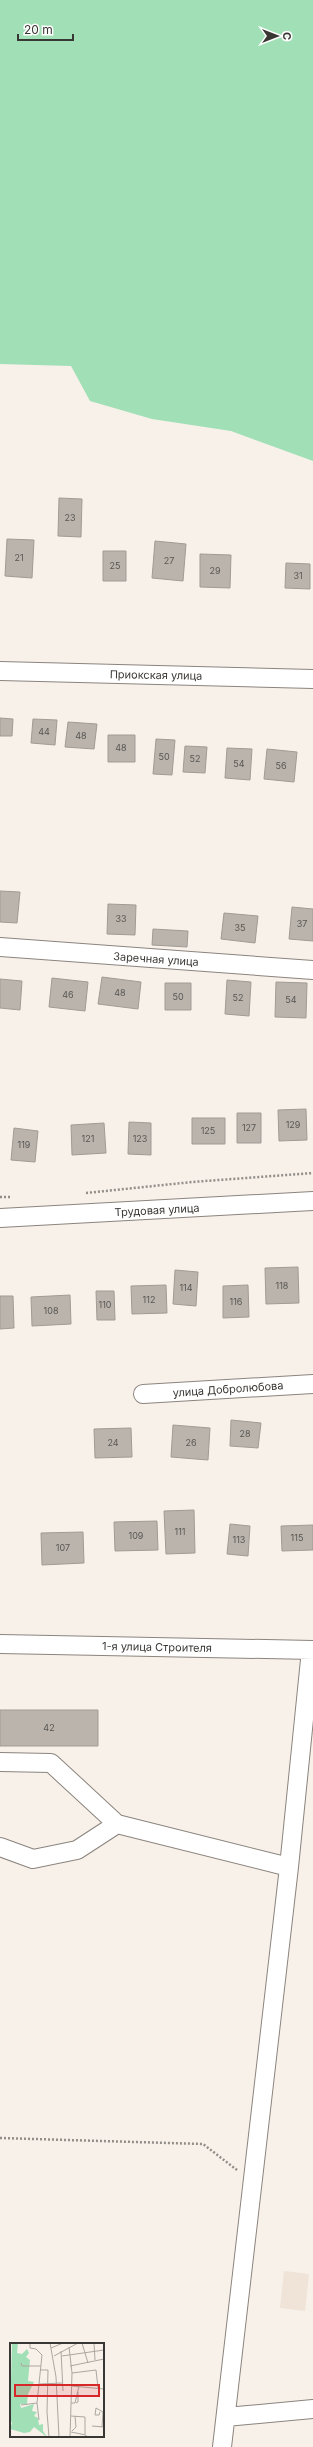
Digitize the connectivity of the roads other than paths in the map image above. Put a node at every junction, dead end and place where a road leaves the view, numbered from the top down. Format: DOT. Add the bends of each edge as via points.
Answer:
graph roads {
  1 [pos="0,671"];
  2 [pos="313,679"];
  3 [pos="0,947"];
  4 [pos="313,970"];
  5 [pos="313,1201"];
  6 [pos="0,1218"];
  7 [pos="313,1384"];
  8 [pos="143,1394"];
  9 [pos="0,1644"];
  10 [pos="312,1650"];
  11 [pos="0,1762"];
  12 [pos="117,1824"];
  13 [pos="0,1848"];
  14 [pos="289,1866"];
  15 [pos="313,2409"];
  16 [pos="226,2417"];
  17 [pos="222,2447"];
  1 -- 2 [label="street, Приокская улица"];
  3 -- 4 [label="street, Заречная улица"];
  5 -- 6 [label="street, Трудовая улица"];
  7 -- 8 [label="street, улица Добролюбова"];
  9 -- 10 [label="street, 1-я улица Строителя"];
  10 -- 14 [label="street"];
  11 -- 12 [label="street" via="51,1763"];
  12 -- 13 [label="street" via="77,1850 33,1859"];
  12 -- 14 [label="street"];
  14 -- 16 [label="street"];
  15 -- 16 [label="street"];
  16 -- 17 [label="street"];
}
